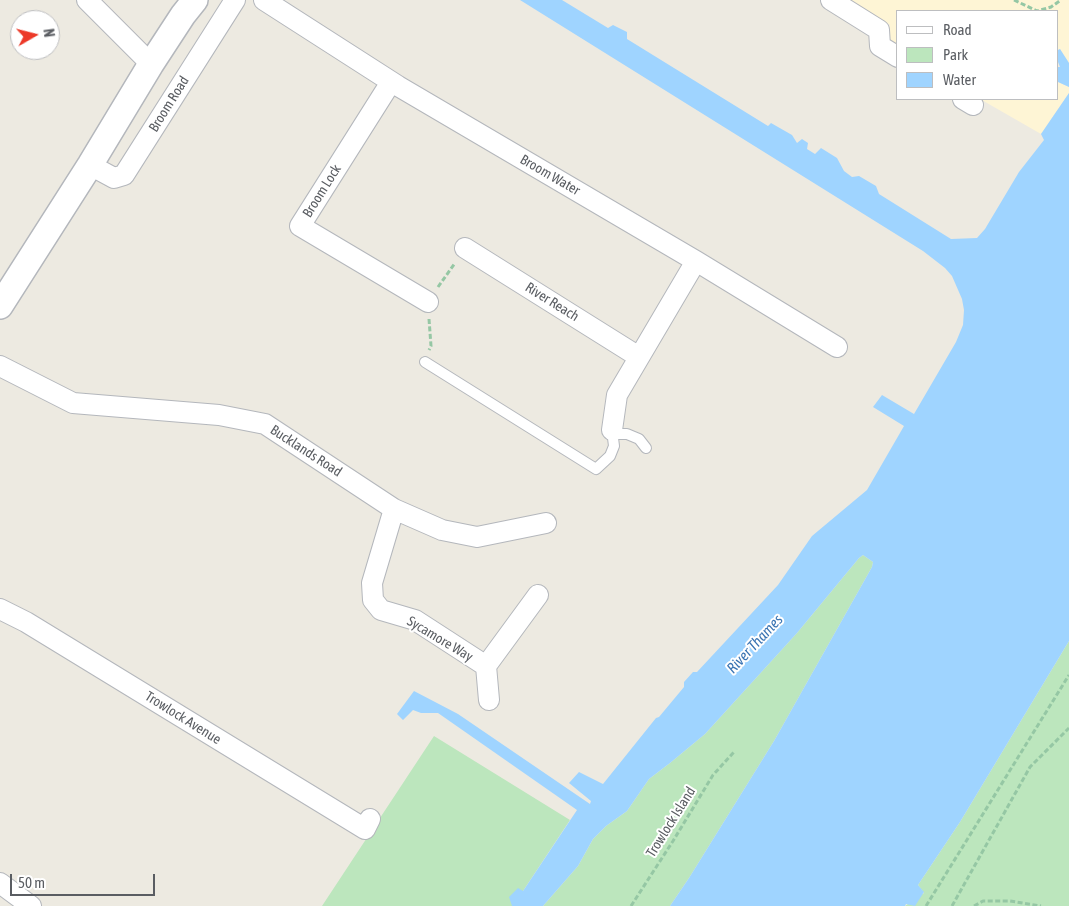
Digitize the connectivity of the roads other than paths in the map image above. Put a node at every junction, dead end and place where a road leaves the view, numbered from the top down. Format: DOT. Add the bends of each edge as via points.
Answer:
graph roads {
  1 [pos="87,0"];
  2 [pos="195,0"];
  3 [pos="236,0"];
  4 [pos="264,0"];
  5 [pos="831,0"];
  6 [pos="896,56"];
  7 [pos="151,64"];
  8 [pos="392,82"];
  9 [pos="90,165"];
  10 [pos="465,248"];
  11 [pos="696,261"];
  12 [pos="428,302"];
  13 [pos="0,306"];
  14 [pos="837,348"];
  15 [pos="639,357"];
  16 [pos="425,362"];
  17 [pos="0,366"];
  18 [pos="612,432"];
  19 [pos="646,448"];
  20 [pos="394,509"];
  21 [pos="546,524"];
  22 [pos="538,595"];
  23 [pos="0,609"];
  24 [pos="486,666"];
  25 [pos="489,700"];
  26 [pos="364,829"];
  27 [pos="0,883"];
  28 [pos="31,906"];
  1 -- 7 [label="street"];
  2 -- 7 [label="street"];
  3 -- 9 [label="street, Broom Road" via="124,175 114,178"];
  4 -- 8 [label="street, Broom Water"];
  5 -- 6 [label="street" via="883,26 880,46"];
  7 -- 9 [label="street"];
  8 -- 11 [label="street, Broom Water"];
  8 -- 12 [label="street, Broom Lock" via="300,226"];
  9 -- 13 [label="street"];
  10 -- 15 [label="street, River Reach"];
  11 -- 14 [label="street, Broom Water"];
  11 -- 15 [label="street"];
  15 -- 18 [label="street" via="617,395"];
  16 -- 18 [label="lane" via="596,470 610,456 614,446"];
  17 -- 20 [label="street, Bucklands Road" via="73,403 219,414 265,424"];
  18 -- 19 [label="lane" via="639,439"];
  20 -- 21 [label="street, Bucklands Road" via="442,530 477,537"];
  20 -- 24 [label="street, Sycamore Way" via="372,584 373,600 380,610 414,620"];
  22 -- 24 [label="street, Sycamore Way"];
  23 -- 26 [label="street, Trowlock Avenue"];
  24 -- 25 [label="street, Sycamore Way"];
  27 -- 28 [label="street"];
}
